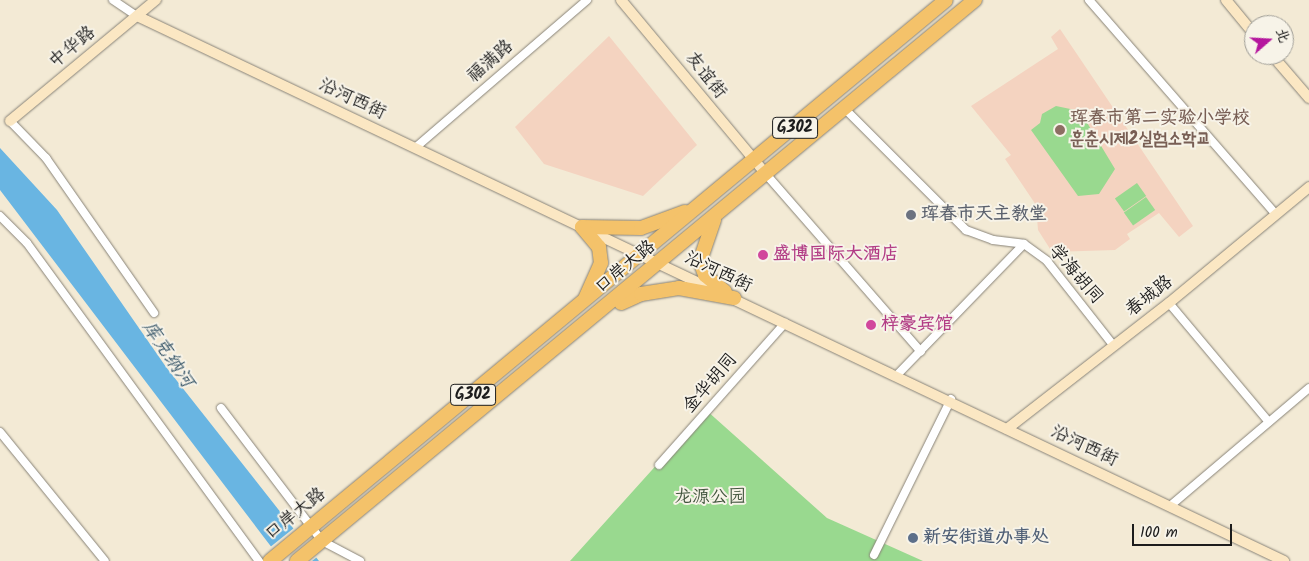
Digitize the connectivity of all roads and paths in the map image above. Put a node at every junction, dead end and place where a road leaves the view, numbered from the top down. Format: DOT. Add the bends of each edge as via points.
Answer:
graph roads {
  1 [pos="113,0"];
  2 [pos="156,0"];
  3 [pos="587,0"];
  4 [pos="621,0"];
  5 [pos="946,0"];
  6 [pos="975,0"];
  7 [pos="1089,0"];
  8 [pos="1226,0"];
  9 [pos="137,16"];
  10 [pos="1244,22"];
  11 [pos="1281,65"];
  12 [pos="1309,98"];
  13 [pos="844,108"];
  14 [pos="10,121"];
  15 [pos="415,148"];
  16 [pos="754,162"];
  17 [pos="764,173"];
  18 [pos="1309,186"];
  19 [pos="704,203"];
  20 [pos="717,213"];
  21 [pos="1276,214"];
  22 [pos="0,216"];
  23 [pos="582,227"];
  24 [pos="1024,244"];
  25 [pos="642,254"];
  26 [pos="661,263"];
  27 [pos="734,298"];
  28 [pos="1169,303"];
  29 [pos="582,304"];
  30 [pos="154,313"];
  31 [pos="596,317"];
  32 [pos="785,322"];
  33 [pos="1114,346"];
  34 [pos="921,352"];
  35 [pos="897,374"];
  36 [pos="1309,388"];
  37 [pos="951,399"];
  38 [pos="221,408"];
  39 [pos="1269,422"];
  40 [pos="1008,429"];
  41 [pos="0,432"];
  42 [pos="659,465"];
  43 [pos="1170,506"];
  44 [pos="307,530"];
  45 [pos="318,544"];
  46 [pos="874,555"];
  47 [pos="106,561"];
  48 [pos="259,561"];
  49 [pos="270,561"];
  50 [pos="298,561"];
  51 [pos="360,561"];
  52 [pos="1284,561"];
  1 -- 9 [label="street"];
  2 -- 9 [label="street, 中华路"];
  3 -- 15 [label="street, 福满路"];
  4 -- 16 [label="street, 友谊街"];
  5 -- 16 [label="highway, 口岸大路 / G302"];
  6 -- 13 [label="highway, 口岸大路 / G302"];
  7 -- 21 [label="street"];
  8 -- 10 [label="street"];
  9 -- 14 [label="street, 中华路"];
  9 -- 15 [label="street, 沿河西街"];
  11 -- 12 [label="street"];
  13 -- 17 [label="highway, 口岸大路 / G302"];
  13 -- 24 [label="street, 学海胡同" via="966,230 993,240"];
  14 -- 30 [label="street" via="46,158"];
  15 -- 23 [label="street, 沿河西街"];
  16 -- 17 [label="street, 友谊街"];
  16 -- 19 [label="highway, 口岸大路 / G302"];
  17 -- 20 [label="highway, 口岸大路 / G302"];
  17 -- 34 [label="street"];
  18 -- 21 [label="street, 春城路"];
  19 -- 23 [label="highway" via="653,225 622,230"];
  19 -- 25 [label="highway, 口岸大路 / G302"];
  20 -- 26 [label="highway, 口岸大路 / G302"];
  20 -- 27 [label="highway" via="700,261 711,282"];
  21 -- 28 [label="street, 春城路"];
  22 -- 48 [label="street" via="28,243"];
  23 -- 25 [label="street, 沿河西街"];
  23 -- 29 [label="highway" via="599,247 601,263"];
  24 -- 33 [label="street, 学海胡同" via="1047,261"];
  24 -- 34 [label="street"];
  25 -- 26 [label="street, 沿河西街"];
  25 -- 29 [label="highway, 口岸大路 / G302"];
  26 -- 27 [label="street, 沿河西街"];
  26 -- 31 [label="highway, 口岸大路 / G302"];
  27 -- 31 [label="highway" via="679,288 641,294"];
  27 -- 32 [label="street, 沿河西街"];
  28 -- 33 [label="street, 春城路"];
  28 -- 39 [label="street"];
  29 -- 44 [label="highway, 口岸大路 / G302"];
  31 -- 45 [label="highway, 口岸大路 / G302"];
  32 -- 35 [label="street, 沿河西街"];
  32 -- 42 [label="street, 金华胡同"];
  33 -- 40 [label="street, 春城路"];
  34 -- 35 [label="street"];
  35 -- 37 [label="street, 沿河西街"];
  36 -- 39 [label="street"];
  37 -- 40 [label="street, 沿河西街"];
  37 -- 46 [label="street"];
  38 -- 44 [label="street"];
  39 -- 43 [label="street"];
  40 -- 43 [label="street, 沿河西街"];
  41 -- 47 [label="street"];
  43 -- 52 [label="street, 沿河西街"];
  44 -- 45 [label="street"];
  44 -- 49 [label="highway, 口岸大路 / G302"];
  45 -- 50 [label="highway, 口岸大路 / G302"];
  45 -- 51 [label="street"];
}
